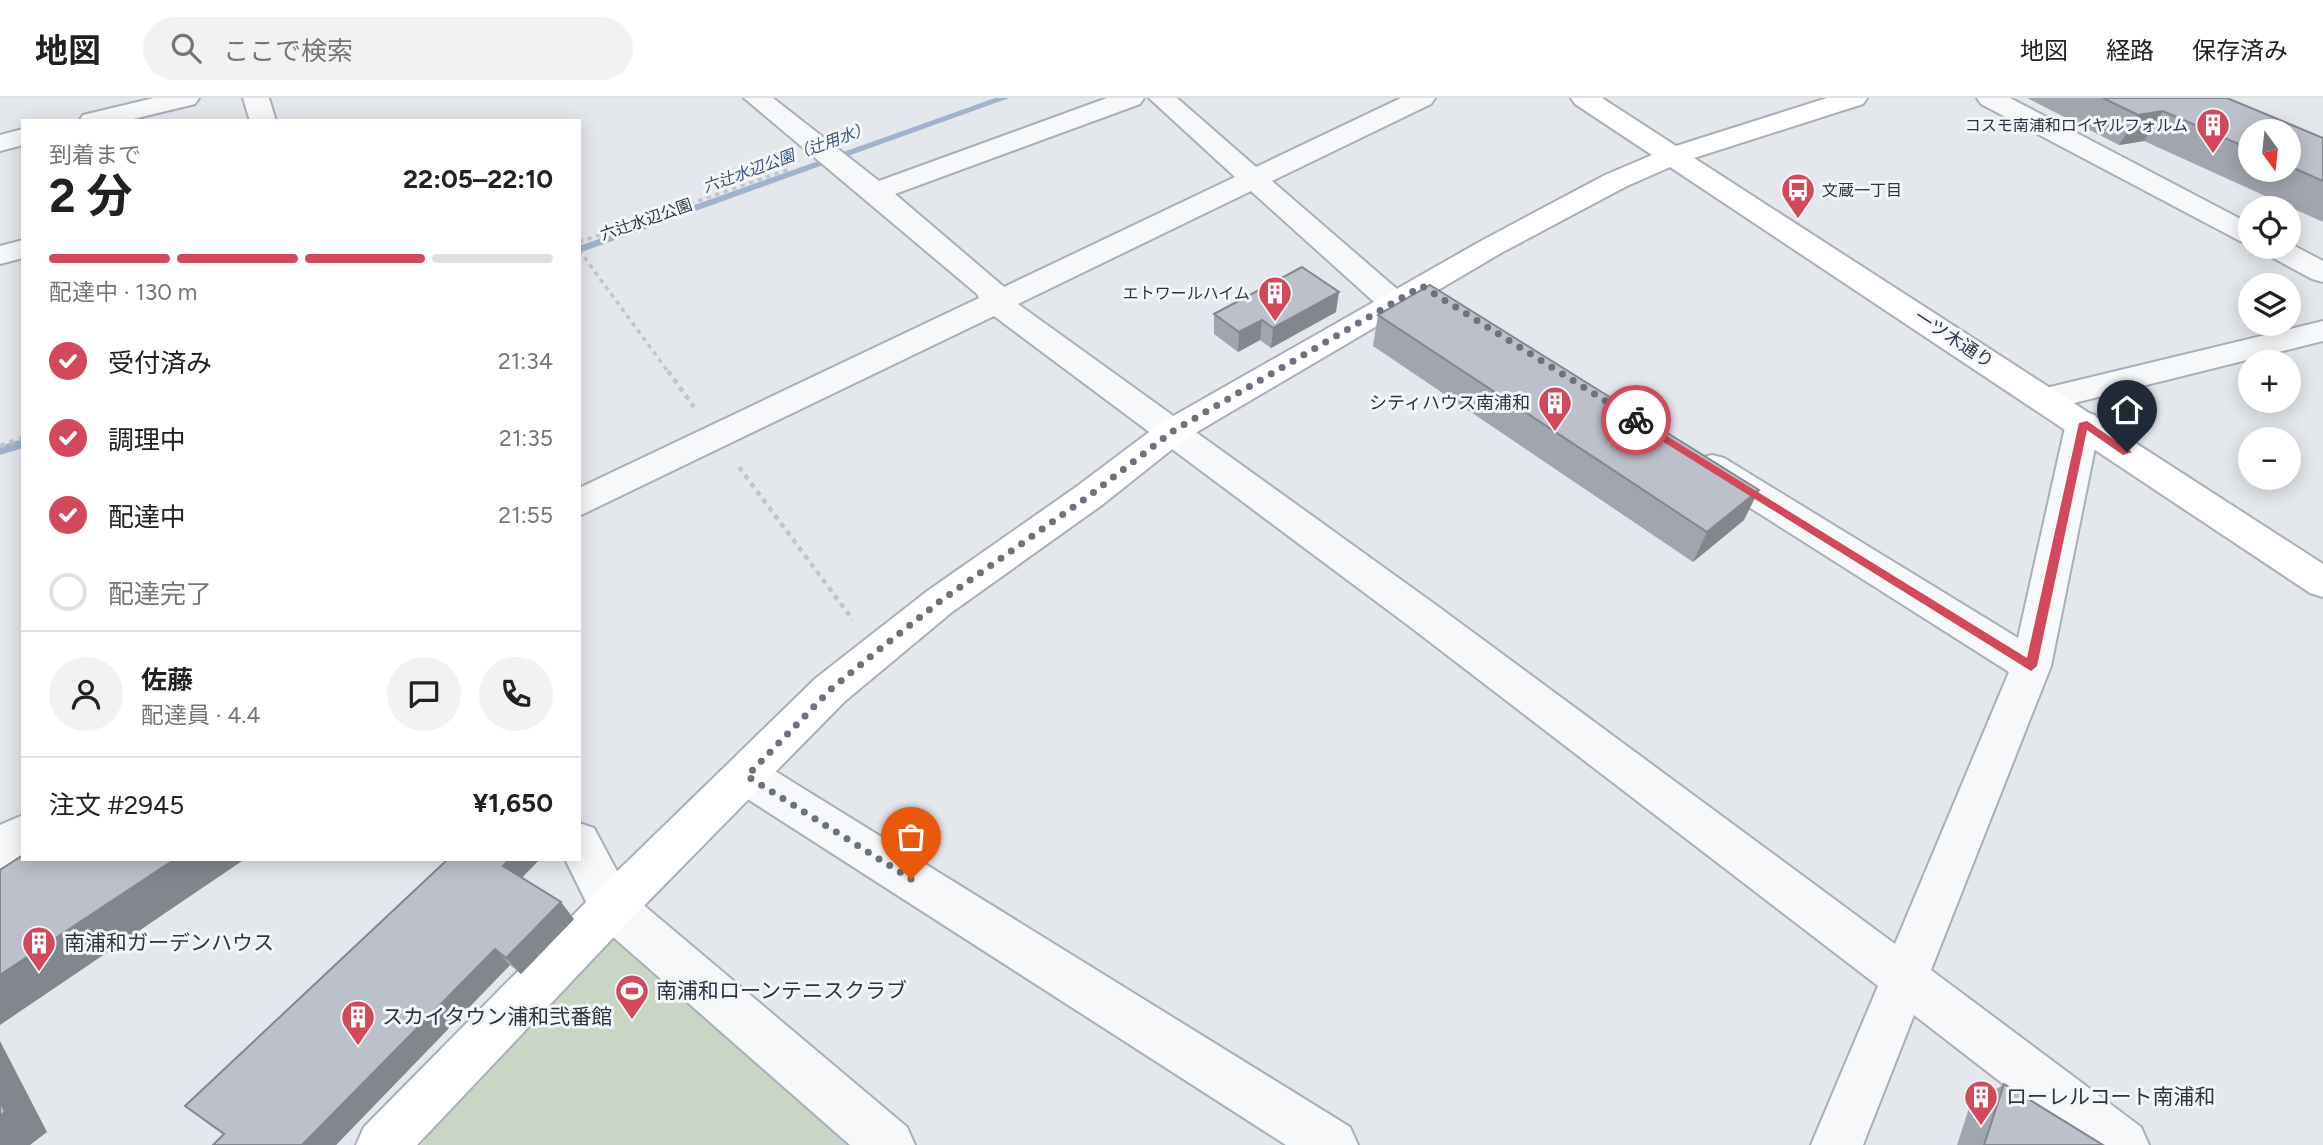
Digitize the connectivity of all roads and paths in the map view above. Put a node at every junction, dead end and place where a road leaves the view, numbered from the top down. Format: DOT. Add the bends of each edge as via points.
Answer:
graph roads {
  1 [pos="186,98"];
  2 [pos="256,98"];
  3 [pos="757,98"];
  4 [pos="1131,98"];
  5 [pos="1162,98"];
  6 [pos="1422,98"];
  7 [pos="1584,98"];
  8 [pos="1854,98"];
  9 [pos="1990,98"];
  10 [pos="100,119"];
  11 [pos="262,119"];
  12 [pos="21,138"];
  13 [pos="0,143"];
  14 [pos="1672,156"];
  15 [pos="836,158"];
  16 [pos="1253,180"];
  17 [pos="875,192"];
  18 [pos="2238,228"];
  19 [pos="581,241"];
  20 [pos="21,250"];
  21 [pos="0,255"];
  22 [pos="2298,259"];
  23 [pos="2323,272"];
  24 [pos="1408,295"];
  25 [pos="997,304"];
  26 [pos="1457,308"];
  27 [pos="2323,331"];
  28 [pos="2046,399"];
  29 [pos="2084,423"];
  30 [pos="1173,431"];
  31 [pos="21,439"];
  32 [pos="0,446"];
  33 [pos="1679,447"];
  34 [pos="581,502"];
  35 [pos="2323,583"];
  36 [pos="2031,666"];
  37 [pos="747,776"];
  38 [pos="21,835"];
  39 [pos="581,846"];
  40 [pos="0,849"];
  41 [pos="612,908"];
  42 [pos="1904,978"];
  43 [pos="382,1145"];
  44 [pos="889,1145"];
  45 [pos="1332,1145"];
  46 [pos="1837,1145"];
  47 [pos="2123,1145"];
  1 -- 10 [label="street"];
  2 -- 11 [label="street"];
  3 -- 15 [label="street"];
  4 -- 17 [label="street"];
  5 -- 16 [label="street"];
  6 -- 16 [label="street"];
  7 -- 14 [label="street, 一ツ木通り"];
  8 -- 14 [label="street"];
  9 -- 18 [label="street"];
  12 -- 13 [label="street"];
  14 -- 24 [label="street" via="1615,181"];
  14 -- 28 [label="street, 一ツ木通り"];
  15 -- 17 [label="street"];
  15 -- 19 [label="path, 六辻水辺公園"];
  16 -- 24 [label="street"];
  16 -- 25 [label="street"];
  17 -- 25 [label="street" via="990,289"];
  20 -- 21 [label="street"];
  22 -- 23 [label="street"];
  24 -- 26 [label="street"];
  24 -- 30 [label="street"];
  25 -- 30 [label="street"];
  25 -- 34 [label="street"];
  27 -- 28 [label="street"];
  28 -- 29 [label="street, 一ツ木通り"];
  29 -- 35 [label="street, 一ツ木通り"];
  29 -- 36 [label="street"];
  30 -- 37 [label="street" via="887,643 830,690"];
  30 -- 42 [label="street"];
  31 -- 32 [label="path"];
  33 -- 36 [label="street"];
  36 -- 42 [label="street"];
  37 -- 41 [label="street"];
  37 -- 45 [label="street"];
  38 -- 40 [label="street"];
  39 -- 41 [label="street"];
  41 -- 43 [label="street"];
  41 -- 44 [label="street"];
  42 -- 46 [label="street"];
  42 -- 47 [label="street"];
}
